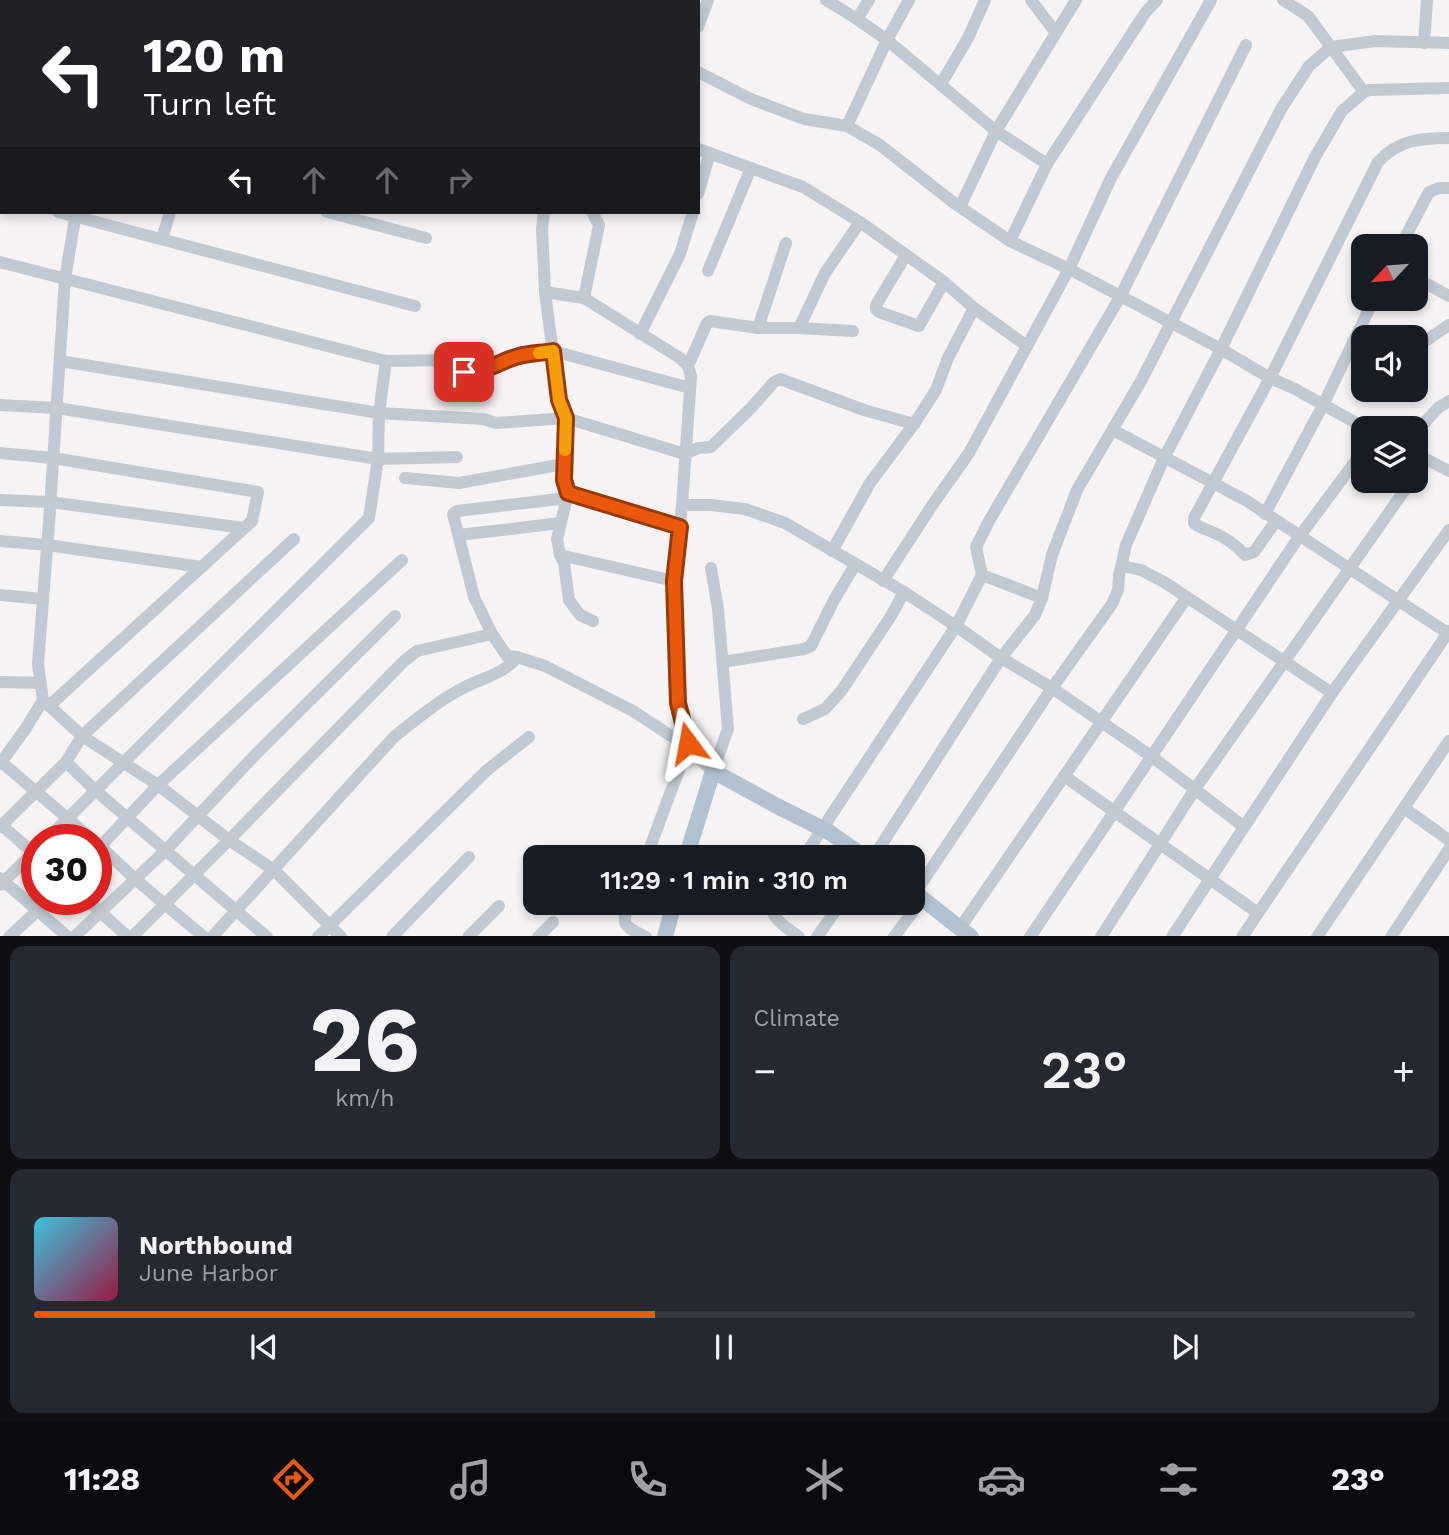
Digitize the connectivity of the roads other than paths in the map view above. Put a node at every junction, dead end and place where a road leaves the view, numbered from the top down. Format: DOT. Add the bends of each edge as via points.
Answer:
graph roads {
  1 [pos="708,0"];
  2 [pos="826,0"];
  3 [pos="869,0"];
  4 [pos="909,0"];
  5 [pos="985,0"];
  6 [pos="1031,0"];
  7 [pos="1076,0"];
  8 [pos="1157,0"];
  9 [pos="1212,0"];
  10 [pos="1283,0"];
  11 [pos="1427,0"];
  12 [pos="857,19"];
  13 [pos="700,22"];
  14 [pos="1056,33"];
  15 [pos="887,40"];
  16 [pos="1424,43"];
  17 [pos="1449,43"];
  18 [pos="1246,45"];
  19 [pos="1331,47"];
  20 [pos="700,73"];
  21 [pos="941,84"];
  22 [pos="1449,88"];
  23 [pos="1364,92"];
  24 [pos="847,126"];
  25 [pos="996,131"];
  26 [pos="1449,138"];
  27 [pos="704,151"];
  28 [pos="1047,164"];
  29 [pos="751,168"];
  30 [pos="700,180"];
  31 [pos="1449,188"];
  32 [pos="960,207"];
  33 [pos="76,214"];
  34 [pos="169,214"];
  35 [pos="335,214"];
  36 [pos="544,214"];
  37 [pos="593,214"];
  38 [pos="692,214"];
  39 [pos="860,222"];
  40 [pos="1407,234"];
  41 [pos="426,238"];
  42 [pos="162,239"];
  43 [pos="1010,241"];
  44 [pos="786,243"];
  45 [pos="906,255"];
  46 [pos="0,262"];
  47 [pos="1069,269"];
  48 [pos="708,271"];
  49 [pos="65,279"];
  50 [pos="944,282"];
  51 [pos="1428,285"];
  52 [pos="545,292"];
  53 [pos="1449,296"];
  54 [pos="1121,297"];
  55 [pos="584,298"];
  56 [pos="415,306"];
  57 [pos="974,308"];
  58 [pos="1368,312"];
  59 [pos="1171,323"];
  60 [pos="758,328"];
  61 [pos="799,328"];
  62 [pos="1445,328"];
  63 [pos="853,331"];
  64 [pos="640,334"];
  65 [pos="1428,339"];
  66 [pos="1449,344"];
  67 [pos="1027,346"];
  68 [pos="1221,349"];
  69 [pos="553,351"];
  70 [pos="60,361"];
  71 [pos="386,361"];
  72 [pos="688,366"];
  73 [pos="1270,378"];
  74 [pos="690,388"];
  75 [pos="1449,401"];
  76 [pos="0,405"];
  77 [pos="1323,405"];
  78 [pos="57,408"];
  79 [pos="379,412"];
  80 [pos="566,418"];
  81 [pos="1428,419"];
  82 [pos="1351,420"];
  83 [pos="914,424"];
  84 [pos="1113,430"];
  85 [pos="0,453"];
  86 [pos="685,454"];
  87 [pos="457,457"];
  88 [pos="53,458"];
  89 [pos="1164,458"];
  90 [pos="378,459"];
  91 [pos="1428,460"];
  92 [pos="564,464"];
  93 [pos="1351,467"];
  94 [pos="1449,471"];
  95 [pos="405,478"];
  96 [pos="1213,483"];
  97 [pos="1403,493"];
  98 [pos="567,495"];
  99 [pos="0,500"];
  100 [pos="50,502"];
  101 [pos="682,505"];
  102 [pos="1270,518"];
  103 [pos="560,523"];
  104 [pos="680,527"];
  105 [pos="244,528"];
  106 [pos="1449,530"];
  107 [pos="459,535"];
  108 [pos="1298,537"];
  109 [pos="294,538"];
  110 [pos="0,541"];
  111 [pos="47,545"];
  112 [pos="832,551"];
  113 [pos="561,555"];
  114 [pos="402,560"];
  115 [pos="855,565"];
  116 [pos="1122,566"];
  117 [pos="201,567"];
  118 [pos="711,568"];
  119 [pos="1349,569"];
  120 [pos="982,575"];
  121 [pos="674,581"];
  122 [pos="883,581"];
  123 [pos="904,592"];
  124 [pos="0,595"];
  125 [pos="1187,597"];
  126 [pos="1042,598"];
  127 [pos="43,599"];
  128 [pos="1399,601"];
  129 [pos="395,617"];
  130 [pos="593,621"];
  131 [pos="956,626"];
  132 [pos="1236,629"];
  133 [pos="1448,633"];
  134 [pos="492,634"];
  135 [pos="517,657"];
  136 [pos="1002,658"];
  137 [pos="723,662"];
  138 [pos="1284,662"];
  139 [pos="0,682"];
  140 [pos="40,683"];
  141 [pos="1052,688"];
  142 [pos="1332,693"];
  143 [pos="46,703"];
  144 [pos="803,719"];
  145 [pos="1101,722"];
  146 [pos="82,736"];
  147 [pos="529,737"];
  148 [pos="1449,741"];
  149 [pos="688,746"];
  150 [pos="1151,756"];
  151 [pos="1,762"];
  152 [pos="66,762"];
  153 [pos="122,763"];
  154 [pos="713,771"];
  155 [pos="1065,776"];
  156 [pos="158,785"];
  157 [pos="1195,789"];
  158 [pos="36,791"];
  159 [pos="96,791"];
  160 [pos="1404,808"];
  161 [pos="1114,811"];
  162 [pos="197,816"];
  163 [pos="128,817"];
  164 [pos="68,819"];
  165 [pos="63,824"];
  166 [pos="74,824"];
  167 [pos="1,825"];
  168 [pos="1243,826"];
  169 [pos="822,828"];
  170 [pos="112,831"];
  171 [pos="229,840"];
  172 [pos="1449,840"];
  173 [pos="21,841"];
  174 [pos="1160,844"];
  175 [pos="651,845"];
  176 [pos="690,845"];
  177 [pos="811,845"];
  178 [pos="847,845"];
  179 [pos="881,845"];
  180 [pos="1449,849"];
  181 [pos="166,850"];
  182 [pos="112,858"];
  183 [pos="469,858"];
  184 [pos="21,865"];
  185 [pos="274,870"];
  186 [pos="195,874"];
  187 [pos="1209,878"];
  188 [pos="135,879"];
  189 [pos="1,881"];
  190 [pos="925,883"];
  191 [pos="21,897"];
  192 [pos="112,900"];
  193 [pos="925,901"];
  194 [pos="165,904"];
  195 [pos="499,906"];
  196 [pos="236,909"];
  197 [pos="1258,913"];
  198 [pos="33,915"];
  199 [pos="43,915"];
  200 [pos="96,915"];
  201 [pos="105,915"];
  202 [pos="626,915"];
  203 [pos="671,915"];
  204 [pos="773,915"];
  205 [pos="832,915"];
  206 [pos="906,915"];
  207 [pos="552,922"];
  208 [pos="330,925"];
  209 [pos="967,934"];
  210 [pos="9,936"];
  211 [pos="68,936"];
  212 [pos="74,936"];
  213 [pos="130,936"];
  214 [pos="204,936"];
  215 [pos="212,936"];
  216 [pos="267,936"];
  217 [pos="318,936"];
  218 [pos="341,936"];
  219 [pos="392,936"];
  220 [pos="468,936"];
  221 [pos="538,936"];
  222 [pos="646,936"];
  223 [pos="665,936"];
  224 [pos="799,936"];
  225 [pos="817,936"];
  226 [pos="894,936"];
  227 [pos="1030,936"];
  228 [pos="1101,936"];
  229 [pos="1172,936"];
  230 [pos="1242,936"];
  231 [pos="1317,936"];
  232 [pos="1391,936"];
  1 -- 13 [label="street"];
  2 -- 12 [label="street"];
  3 -- 12 [label="street"];
  4 -- 15 [label="street"];
  5 -- 21 [label="street"];
  6 -- 14 [label="street"];
  7 -- 14 [label="street"];
  8 -- 28 [label="street"];
  9 -- 47 [label="street" via="1111,178"];
  10 -- 19 [label="street" via="1308,16"];
  11 -- 16 [label="street"];
  12 -- 15 [label="street"];
  14 -- 25 [label="street"];
  15 -- 21 [label="street"];
  15 -- 24 [label="street"];
  16 -- 17 [label="street"];
  16 -- 19 [label="street" via="1375,41"];
  18 -- 54 [label="street"];
  19 -- 23 [label="street"];
  19 -- 59 [label="street" via="1309,66 1281,109"];
  20 -- 24 [label="street" via="804,119"];
  21 -- 25 [label="street"];
  22 -- 23 [label="street"];
  23 -- 68 [label="street" via="1342,111 1315,157"];
  24 -- 32 [label="street" via="880,145"];
  25 -- 28 [label="street"];
  25 -- 32 [label="street"];
  26 -- 73 [label="street" via="1406,142 1378,162"];
  27 -- 29 [label="street"];
  27 -- 30 [label="street"];
  28 -- 43 [label="street"];
  29 -- 39 [label="street" via="803,187"];
  29 -- 48 [label="street"];
  31 -- 40 [label="street" via="1429,192"];
  32 -- 43 [label="street"];
  33 -- 42 [label="street"];
  33 -- 49 [label="street"];
  34 -- 42 [label="street"];
  35 -- 41 [label="street"];
  36 -- 52 [label="street"];
  37 -- 55 [label="street" via="599,225"];
  38 -- 64 [label="street" via="680,254"];
  39 -- 45 [label="street"];
  39 -- 61 [label="street" via="825,273"];
  42 -- 56 [label="street"];
  43 -- 47 [label="street"];
  44 -- 60 [label="street"];
  45 -- 50 [label="street"];
  45 -- 50 [label="street" via="876,305 879,312 919,326"];
  46 -- 49 [label="street"];
  47 -- 54 [label="street"];
  47 -- 67 [label="street"];
  49 -- 70 [label="street"];
  49 -- 71 [label="street"];
  50 -- 57 [label="street"];
  51 -- 53 [label="street"];
  52 -- 55 [label="street"];
  52 -- 69 [label="street"];
  54 -- 59 [label="street"];
  54 -- 120 [label="street" via="975,547"];
  55 -- 64 [label="street"];
  57 -- 67 [label="street"];
  57 -- 83 [label="street" via="936,390"];
  58 -- 77 [label="street"];
  59 -- 68 [label="street"];
  59 -- 84 [label="street"];
  60 -- 61 [label="street"];
  60 -- 72 [label="street" via="710,321"];
  61 -- 63 [label="street"];
  62 -- 65 [label="street"];
  62 -- 66 [label="street"];
  64 -- 72 [label="street"];
  67 -- 122 [label="street" via="969,453"];
  68 -- 73 [label="street"];
  68 -- 89 [label="street"];
  69 -- 71 [label="street" via="519,356 468,373 458,360"];
  69 -- 74 [label="street"];
  69 -- 80 [label="street"];
  70 -- 78 [label="street"];
  70 -- 79 [label="street"];
  71 -- 79 [label="street"];
  72 -- 74 [label="street"];
  73 -- 77 [label="street"];
  73 -- 96 [label="street"];
  74 -- 86 [label="street"];
  75 -- 81 [label="street"];
  76 -- 78 [label="street"];
  77 -- 82 [label="street"];
  77 -- 102 [label="street"];
  78 -- 88 [label="street"];
  78 -- 90 [label="street"];
  79 -- 80 [label="street" via="496,423"];
  79 -- 90 [label="street"];
  80 -- 86 [label="street"];
  80 -- 92 [label="street"];
  83 -- 86 [label="street" via="780,379 711,447"];
  83 -- 112 [label="street" via="870,483"];
  84 -- 89 [label="street"];
  84 -- 126 [label="street" via="1077,490 1052,555"];
  85 -- 88 [label="street"];
  86 -- 101 [label="street"];
  87 -- 90 [label="street"];
  88 -- 100 [label="street"];
  88 -- 105 [label="street" via="258,492 252,521"];
  89 -- 96 [label="street"];
  89 -- 116 [label="street" via="1126,545"];
  90 -- 153 [label="street" via="369,518"];
  91 -- 94 [label="street"];
  92 -- 95 [label="street" via="459,483"];
  92 -- 98 [label="street"];
  93 -- 108 [label="street"];
  96 -- 102 [label="street"];
  96 -- 102 [label="street" via="1194,518 1198,527 1245,555 1254,552"];
  97 -- 119 [label="street"];
  98 -- 103 [label="street"];
  98 -- 104 [label="street"];
  98 -- 107 [label="street" via="454,512"];
  99 -- 100 [label="street"];
  100 -- 105 [label="street"];
  100 -- 111 [label="street"];
  101 -- 104 [label="street"];
  101 -- 112 [label="street" via="745,509 785,523"];
  102 -- 108 [label="street"];
  103 -- 107 [label="street"];
  103 -- 113 [label="street"];
  104 -- 121 [label="street"];
  105 -- 117 [label="street"];
  106 -- 128 [label="street"];
  107 -- 134 [label="street" via="474,597"];
  108 -- 119 [label="street"];
  108 -- 132 [label="street"];
  109 -- 146 [label="street"];
  110 -- 111 [label="street"];
  111 -- 117 [label="street"];
  111 -- 127 [label="street"];
  112 -- 115 [label="street"];
  113 -- 121 [label="street"];
  113 -- 130 [label="street" via="569,600 580,615"];
  114 -- 156 [label="street"];
  115 -- 122 [label="street"];
  115 -- 137 [label="street" via="811,646"];
  116 -- 125 [label="street" via="1141,570"];
  116 -- 141 [label="street" via="1112,604"];
  117 -- 143 [label="street"];
  118 -- 137 [label="street"];
  119 -- 128 [label="street"];
  119 -- 138 [label="street"];
  120 -- 126 [label="street"];
  120 -- 131 [label="street"];
  121 -- 149 [label="street" via="678,703"];
  122 -- 123 [label="street"];
  123 -- 131 [label="street"];
  123 -- 144 [label="street" via="842,690 825,709"];
  124 -- 127 [label="street"];
  125 -- 132 [label="street"];
  125 -- 145 [label="street"];
  126 -- 136 [label="street" via="1035,615"];
  127 -- 140 [label="street"];
  128 -- 133 [label="street"];
  128 -- 142 [label="street"];
  129 -- 162 [label="street"];
  131 -- 136 [label="street"];
  131 -- 169 [label="street"];
  132 -- 138 [label="street"];
  132 -- 150 [label="street"];
  133 -- 197 [label="street"];
  134 -- 135 [label="street" via="507,656"];
  134 -- 171 [label="street" via="417,651 404,661"];
  135 -- 149 [label="street" via="545,666 633,711"];
  135 -- 185 [label="street" via="511,665 460,689 394,737"];
  136 -- 141 [label="street"];
  136 -- 179 [label="street"];
  137 -- 154 [label="street" via="728,729"];
  138 -- 142 [label="street"];
  138 -- 157 [label="street"];
  139 -- 140 [label="street"];
  140 -- 143 [label="street"];
  141 -- 145 [label="street"];
  141 -- 190 [label="street"];
  142 -- 168 [label="street"];
  143 -- 146 [label="street"];
  143 -- 151 [label="street"];
  145 -- 150 [label="street"];
  145 -- 155 [label="street"];
  146 -- 152 [label="street"];
  146 -- 153 [label="street"];
  147 -- 208 [label="street" via="486,771"];
  148 -- 160 [label="street"];
  149 -- 154 [label="street"];
  149 -- 175 [label="street"];
  150 -- 157 [label="street"];
  150 -- 161 [label="street"];
  151 -- 158 [label="street"];
  152 -- 158 [label="street"];
  152 -- 159 [label="street"];
  153 -- 156 [label="street"];
  153 -- 159 [label="street"];
  154 -- 169 [label="main road"];
  154 -- 176 [label="main road"];
  155 -- 161 [label="street"];
  155 -- 209 [label="street"];
  156 -- 162 [label="street"];
  156 -- 163 [label="street"];
  157 -- 168 [label="street"];
  157 -- 174 [label="street"];
  158 -- 164 [label="street"];
  158 -- 167 [label="street"];
  159 -- 163 [label="street"];
  159 -- 164 [label="street"];
  160 -- 172 [label="street"];
  160 -- 231 [label="street"];
  161 -- 174 [label="street"];
  161 -- 227 [label="street"];
  162 -- 171 [label="street"];
  162 -- 181 [label="street"];
  163 -- 170 [label="street"];
  163 -- 181 [label="street"];
  164 -- 165 [label="street"];
  164 -- 166 [label="street"];
  167 -- 173 [label="street"];
  168 -- 187 [label="street"];
  169 -- 177 [label="street"];
  169 -- 178 [label="main road"];
  171 -- 185 [label="street"];
  171 -- 186 [label="street"];
  174 -- 187 [label="street"];
  174 -- 228 [label="street"];
  180 -- 232 [label="street"];
  181 -- 186 [label="street"];
  181 -- 188 [label="street"];
  182 -- 188 [label="street"];
  183 -- 219 [label="street"];
  184 -- 189 [label="street"];
  185 -- 196 [label="street"];
  185 -- 208 [label="street"];
  186 -- 194 [label="street"];
  186 -- 196 [label="street"];
  187 -- 197 [label="street"];
  187 -- 229 [label="street"];
  188 -- 192 [label="street"];
  188 -- 194 [label="street"];
  189 -- 191 [label="street"];
  193 -- 209 [label="main road"];
  194 -- 213 [label="street"];
  194 -- 214 [label="street"];
  195 -- 220 [label="street"];
  196 -- 215 [label="street"];
  196 -- 216 [label="street"];
  197 -- 230 [label="street"];
  198 -- 210 [label="street"];
  199 -- 211 [label="street"];
  200 -- 212 [label="street"];
  201 -- 213 [label="street"];
  202 -- 222 [label="street" via="629,928"];
  203 -- 223 [label="main road"];
  204 -- 224 [label="street"];
  205 -- 225 [label="street"];
  206 -- 226 [label="street"];
  207 -- 221 [label="street"];
  208 -- 217 [label="street"];
  208 -- 218 [label="street"];
}
